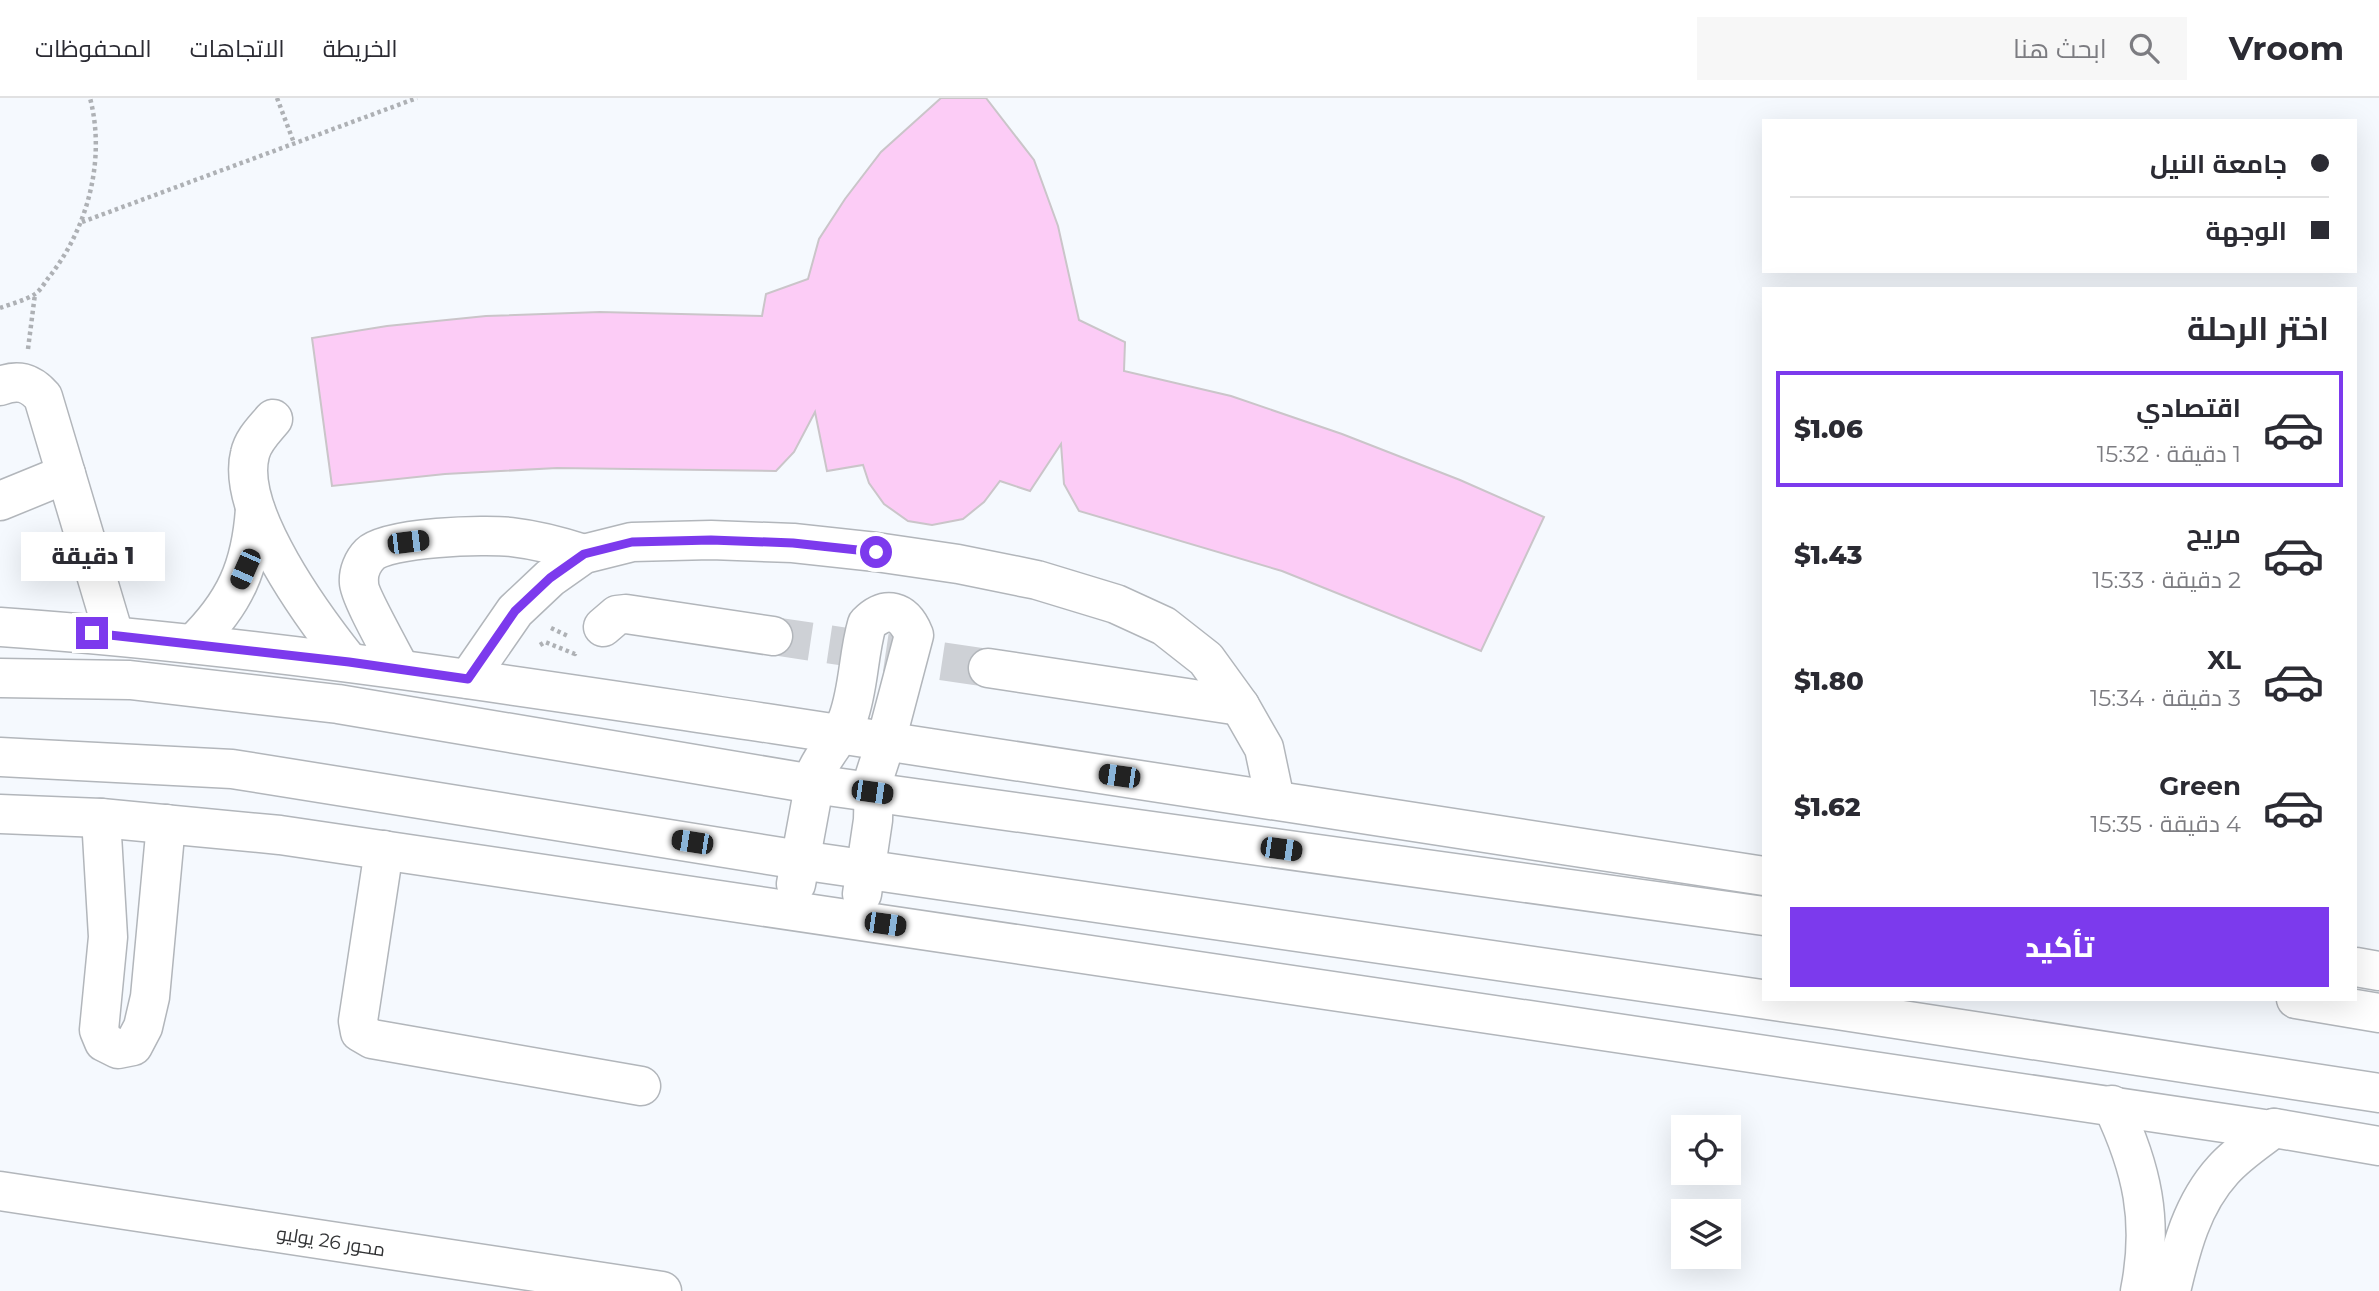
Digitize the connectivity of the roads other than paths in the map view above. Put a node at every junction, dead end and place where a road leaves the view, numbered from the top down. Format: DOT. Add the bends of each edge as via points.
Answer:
graph roads {
  1 [pos="12,384"];
  2 [pos="273,419"];
  3 [pos="66,474"];
  4 [pos="0,501"];
  5 [pos="255,509"];
  6 [pos="584,554"];
  7 [pos="0,627"];
  8 [pos="603,627"];
  9 [pos="114,635"];
  10 [pos="773,636"];
  11 [pos="193,644"];
  12 [pos="349,662"];
  13 [pos="988,668"];
  14 [pos="400,669"];
  15 [pos="0,678"];
  16 [pos="468,679"];
  17 [pos="1240,706"];
  18 [pos="841,735"];
  19 [pos="886,741"];
  20 [pos="0,757"];
  21 [pos="813,784"];
  22 [pos="872,792"];
  23 [pos="1275,800"];
  24 [pos="0,814"];
  25 [pos="101,818"];
  26 [pos="166,824"];
  27 [pos="1519,838"];
  28 [pos="384,850"];
  29 [pos="800,860"];
  30 [pos="866,869"];
  31 [pos="1762,876"];
  32 [pos="1514,881"];
  33 [pos="792,911"];
  34 [pos="1762,916"];
  35 [pos="858,920"];
  36 [pos="2357,967"];
  37 [pos="2379,971"];
  38 [pos="1762,999"];
  39 [pos="1775,1001"];
  40 [pos="2308,1001"];
  41 [pos="2379,1013"];
  42 [pos="641,1086"];
  43 [pos="2379,1093"];
  44 [pos="2112,1105"];
  45 [pos="2274,1128"];
  46 [pos="2379,1146"];
  47 [pos="0,1191"];
  48 [pos="662,1291"];
  49 [pos="2140,1291"];
  50 [pos="2171,1291"];
  1 -- 3 [label="main road" via="35,388 43,397"];
  2 -- 5 [label="main road" via="250,453 247,474"];
  3 -- 4 [label="main road"];
  3 -- 9 [label="main road"];
  5 -- 11 [label="main road" via="245,569 215,623"];
  5 -- 12 [label="main road" via="296,589"];
  6 -- 14 [label="main road" via="547,542 471,535 386,545 371,553 361,567 359,585"];
  6 -- 16 [label="main road" via="515,611"];
  6 -- 17 [label="main road" via="632,542 793,543 958,564 1037,580 1116,604 1164,626 1206,659"];
  7 -- 9 [label="main road"];
  8 -- 10 [label="main road" via="617,615 626,614"];
  9 -- 11 [label="main road"];
  11 -- 12 [label="main road"];
  12 -- 14 [label="main road"];
  13 -- 17 [label="main road"];
  14 -- 16 [label="main road"];
  15 -- 21 [label="main road" via="130,680 338,705"];
  16 -- 18 [label="main road"];
  17 -- 23 [label="main road" via="1264,748"];
  18 -- 19 [label="main road"];
  18 -- 19 [label="main road" via="852,708 867,624 888,612 900,615 914,635"];
  18 -- 21 [label="main road" via="823,757"];
  19 -- 22 [label="main road"];
  19 -- 23 [label="main road"];
  20 -- 29 [label="main road" via="232,769"];
  21 -- 22 [label="main road"];
  21 -- 29 [label="main road"];
  22 -- 30 [label="main road"];
  22 -- 32 [label="main road"];
  23 -- 27 [label="main road"];
  24 -- 25 [label="main road"];
  25 -- 26 [label="main road"];
  25 -- 26 [label="main road" via="108,937 99,1030 104,1042 118,1049 133,1046 143,1027"];
  26 -- 28 [label="main road"];
  27 -- 31 [label="main road"];
  27 -- 32 [label="main road"];
  28 -- 33 [label="main road"];
  28 -- 42 [label="main road" via="360,1032 372,1039"];
  29 -- 30 [label="main road"];
  29 -- 33 [label="main road"];
  30 -- 35 [label="main road"];
  30 -- 38 [label="main road"];
  32 -- 34 [label="main road"];
  33 -- 35 [label="main road"];
  35 -- 44 [label="main road"];
  36 -- 37 [label="main road"];
  39 -- 43 [label="main road"];
  40 -- 41 [label="main road"];
  44 -- 45 [label="main road"];
  44 -- 49 [label="main road" via="2144,1194 2148,1235"];
  45 -- 46 [label="main road"];
  45 -- 50 [label="main road" via="2224,1169 2201,1200"];
  47 -- 48 [label="main road, محور 26 يوليو"];
}
